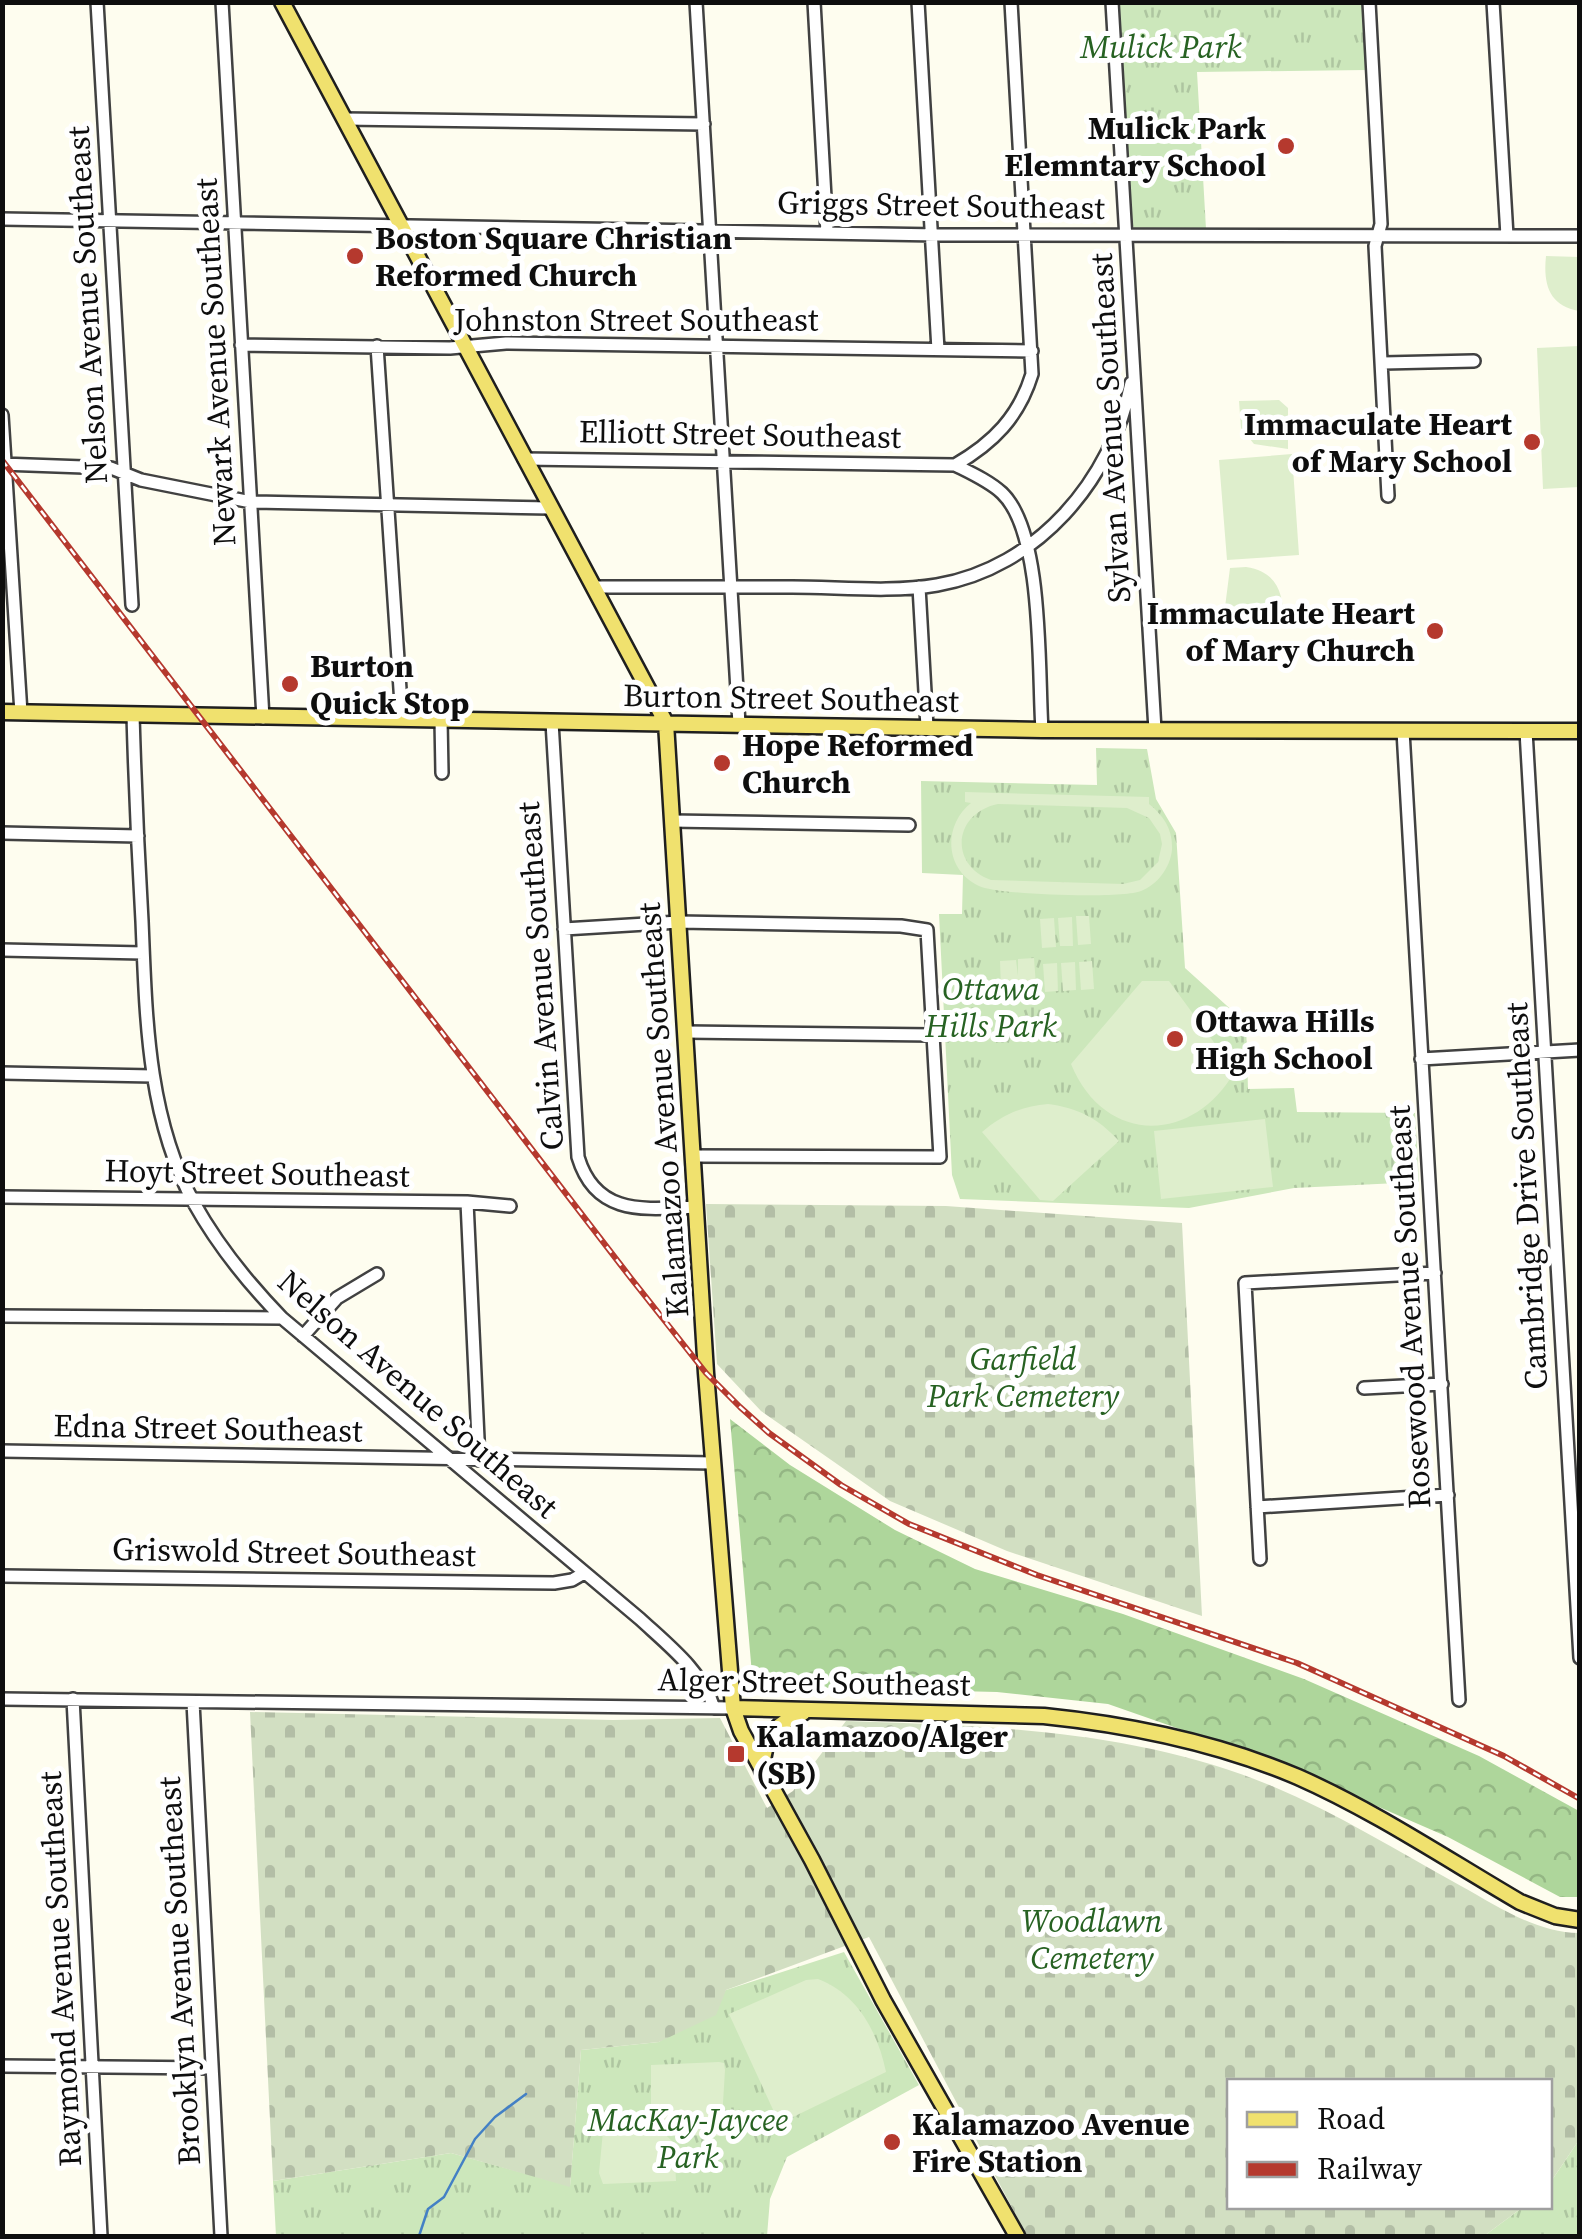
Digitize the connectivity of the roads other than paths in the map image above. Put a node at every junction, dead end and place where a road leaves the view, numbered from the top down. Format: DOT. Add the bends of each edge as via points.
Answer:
graph roads {
  1 [pos="97,2"];
  2 [pos="222,2"];
  3 [pos="282,2"];
  4 [pos="696,2"];
  5 [pos="814,2"];
  6 [pos="918,2"];
  7 [pos="1010,2"];
  8 [pos="1112,2"];
  9 [pos="1369,2"];
  10 [pos="1492,2"];
  11 [pos="344,120"];
  12 [pos="704,124"];
  13 [pos="2,219"];
  14 [pos="109,222"];
  15 [pos="234,222"];
  16 [pos="402,228"];
  17 [pos="708,229"];
  18 [pos="827,233"];
  19 [pos="932,235"];
  20 [pos="1126,235"];
  21 [pos="1025,236"];
  22 [pos="1378,236"];
  23 [pos="1507,236"];
  24 [pos="1580,236"];
  25 [pos="241,345"];
  26 [pos="716,345"];
  27 [pos="377,346"];
  28 [pos="465,346"];
  29 [pos="938,350"];
  30 [pos="1032,351"];
  31 [pos="1474,361"];
  32 [pos="1382,363"];
  33 [pos="1135,364"];
  34 [pos="2,415"];
  35 [pos="1112,444"];
  36 [pos="1139,446"];
  37 [pos="524,459"];
  38 [pos="722,460"];
  39 [pos="4,464"];
  40 [pos="955,465"];
  41 [pos="124,475"];
  42 [pos="1402,483"];
  43 [pos="251,502"];
  44 [pos="387,504"];
  45 [pos="550,508"];
  46 [pos="1030,547"];
  47 [pos="594,588"];
  48 [pos="731,588"];
  49 [pos="919,588"];
  50 [pos="8,590"];
  51 [pos="132,605"];
  52 [pos="2,712"];
  53 [pos="21,713"];
  54 [pos="133,715"];
  55 [pos="263,718"];
  56 [pos="402,720"];
  57 [pos="441,720"];
  58 [pos="552,722"];
  59 [pos="666,723"];
  60 [pos="739,724"];
  61 [pos="927,727"];
  62 [pos="1042,730"];
  63 [pos="1156,730"];
  64 [pos="1403,731"];
  65 [pos="1526,731"];
  66 [pos="1580,731"];
  67 [pos="442,772"];
  68 [pos="672,820"];
  69 [pos="909,825"];
  70 [pos="2,833"];
  71 [pos="138,836"];
  72 [pos="679,922"];
  73 [pos="564,928"];
  74 [pos="2,950"];
  75 [pos="143,952"];
  76 [pos="686,1032"];
  77 [pos="933,1035"];
  78 [pos="1580,1050"];
  79 [pos="1545,1052"];
  80 [pos="1421,1059"];
  81 [pos="2,1073"];
  82 [pos="153,1076"];
  83 [pos="693,1156"];
  84 [pos="2,1197"];
  85 [pos="193,1201"];
  86 [pos="467,1202"];
  87 [pos="510,1206"];
  88 [pos="696,1207"];
  89 [pos="1435,1273"];
  90 [pos="376,1274"];
  91 [pos="2,1316"];
  92 [pos="282,1318"];
  93 [pos="303,1336"];
  94 [pos="1442,1384"];
  95 [pos="1364,1388"];
  96 [pos="2,1452"];
  97 [pos="448,1460"];
  98 [pos="478,1460"];
  99 [pos="712,1463"];
  100 [pos="1448,1496"];
  101 [pos="1257,1507"];
  102 [pos="1260,1560"];
  103 [pos="584,1573"];
  104 [pos="2,1576"];
  105 [pos="1580,1658"];
  106 [pos="2,1698"];
  107 [pos="73,1699"];
  108 [pos="1459,1700"];
  109 [pos="192,1702"];
  110 [pos="714,1708"];
  111 [pos="733,1708"];
  112 [pos="810,1710"];
  113 [pos="762,1772"];
  114 [pos="1580,1920"];
  115 [pos="2,2066"];
  116 [pos="94,2068"];
  117 [pos="212,2068"];
  118 [pos="101,2236"];
  119 [pos="221,2236"];
  120 [pos="1017,2236"];
  1 -- 14 [label="street, Nelson Avenue Southeast"];
  2 -- 15 [label="street, Newark Avenue Southeast"];
  3 -- 11 [label="main road, Kalamazoo Avenue Southeast"];
  4 -- 12 [label="street"];
  5 -- 18 [label="street"];
  6 -- 19 [label="street"];
  7 -- 21 [label="street"];
  8 -- 20 [label="street, Sylvan Avenue Southeast"];
  9 -- 22 [label="street"];
  10 -- 23 [label="street"];
  11 -- 12 [label="street"];
  11 -- 16 [label="main road, Kalamazoo Avenue Southeast"];
  12 -- 17 [label="street"];
  13 -- 14 [label="street, Griggs Street Southeast"];
  14 -- 15 [label="street, Griggs Street Southeast"];
  14 -- 41 [label="street, Nelson Avenue Southeast"];
  15 -- 16 [label="street, Griggs Street Southeast"];
  15 -- 25 [label="street, Newark Avenue Southeast"];
  16 -- 17 [label="street, Griggs Street Southeast"];
  16 -- 28 [label="main road, Kalamazoo Avenue Southeast"];
  17 -- 18 [label="street, Griggs Street Southeast"];
  17 -- 26 [label="street"];
  18 -- 19 [label="street, Griggs Street Southeast"];
  19 -- 21 [label="street, Griggs Street Southeast"];
  19 -- 29 [label="street"];
  20 -- 21 [label="street, Griggs Street Southeast"];
  20 -- 22 [label="street, Griggs Street Southeast"];
  20 -- 33 [label="street, Sylvan Avenue Southeast"];
  21 -- 30 [label="street"];
  22 -- 23 [label="street, Griggs Street Southeast"];
  22 -- 32 [label="street"];
  23 -- 24 [label="street, Griggs Street Southeast"];
  25 -- 27 [label="street, Johnston Street Southeast"];
  25 -- 43 [label="street, Newark Avenue Southeast"];
  26 -- 28 [label="street, Johnston Street Southeast"];
  26 -- 29 [label="street, Johnston Street Southeast"];
  26 -- 38 [label="street"];
  27 -- 28 [label="street, Johnston Street Southeast"];
  27 -- 44 [label="street"];
  28 -- 37 [label="main road, Kalamazoo Avenue Southeast"];
  29 -- 30 [label="street, Johnston Street Southeast"];
  30 -- 40 [label="street" via="1032,374 1016,414"];
  31 -- 32 [label="street"];
  32 -- 42 [label="street" via="1388,489"];
  33 -- 35 [label="street"];
  33 -- 36 [label="street, Sylvan Avenue Southeast"];
  34 -- 39 [label="street"];
  35 -- 36 [label="street" via="1125,439"];
  35 -- 46 [label="street" via="1081,496"];
  36 -- 63 [label="street, Sylvan Avenue Southeast"];
  37 -- 38 [label="street, Elliott Street Southeast"];
  37 -- 45 [label="main road, Kalamazoo Avenue Southeast"];
  38 -- 40 [label="street, Elliott Street Southeast"];
  38 -- 48 [label="street"];
  39 -- 41 [label="street" via="96,466"];
  39 -- 50 [label="street"];
  40 -- 46 [label="street" via="1002,494"];
  41 -- 43 [label="street"];
  41 -- 51 [label="street, Nelson Avenue Southeast"];
  43 -- 44 [label="street"];
  43 -- 55 [label="street, Newark Avenue Southeast"];
  44 -- 45 [label="street"];
  44 -- 56 [label="street"];
  45 -- 47 [label="main road, Kalamazoo Avenue Southeast"];
  46 -- 49 [label="street" via="976,574"];
  46 -- 62 [label="street"];
  47 -- 48 [label="street"];
  47 -- 59 [label="main road, Kalamazoo Avenue Southeast"];
  48 -- 49 [label="street"];
  48 -- 60 [label="street"];
  49 -- 61 [label="street"];
  50 -- 53 [label="street"];
  52 -- 53 [label="main road, Burton Street Southeast"];
  53 -- 54 [label="main road, Burton Street Southeast"];
  54 -- 55 [label="main road, Burton Street Southeast"];
  54 -- 71 [label="street, Nelson Avenue Southeast"];
  55 -- 56 [label="main road, Burton Street Southeast"];
  56 -- 57 [label="main road, Burton Street Southeast"];
  57 -- 58 [label="main road, Burton Street Southeast"];
  57 -- 67 [label="street"];
  58 -- 59 [label="main road, Burton Street Southeast"];
  58 -- 73 [label="street, Calvin Avenue Southeast"];
  59 -- 60 [label="main road, Burton Street Southeast"];
  59 -- 68 [label="main road, Kalamazoo Avenue Southeast"];
  60 -- 61 [label="main road, Burton Street Southeast"];
  61 -- 62 [label="main road, Burton Street Southeast"];
  62 -- 63 [label="main road, Burton Street Southeast"];
  63 -- 64 [label="main road, Burton Street Southeast"];
  64 -- 65 [label="main road, Burton Street Southeast"];
  64 -- 80 [label="street, Rosewood Avenue Southeast"];
  65 -- 66 [label="main road, Burton Street Southeast"];
  65 -- 79 [label="street, Cambridge Drive Southeast"];
  68 -- 69 [label="street"];
  68 -- 72 [label="main road, Kalamazoo Avenue Southeast"];
  70 -- 71 [label="street"];
  71 -- 75 [label="street, Nelson Avenue Southeast"];
  72 -- 73 [label="street"];
  72 -- 76 [label="main road, Kalamazoo Avenue Southeast"];
  72 -- 77 [label="street" via="923,928 930,946"];
  73 -- 88 [label="street, Calvin Avenue Southeast" via="582,1173 600,1194 624,1206"];
  74 -- 75 [label="street"];
  75 -- 82 [label="street, Nelson Avenue Southeast"];
  76 -- 77 [label="street"];
  76 -- 83 [label="main road, Kalamazoo Avenue Southeast"];
  77 -- 83 [label="street" via="940,1157"];
  78 -- 79 [label="street"];
  79 -- 80 [label="street"];
  79 -- 105 [label="street, Cambridge Drive Southeast"];
  80 -- 89 [label="street, Rosewood Avenue Southeast"];
  81 -- 82 [label="street"];
  82 -- 85 [label="street, Nelson Avenue Southeast"];
  83 -- 88 [label="main road, Kalamazoo Avenue Southeast"];
  84 -- 85 [label="street, Hoyt Street Southeast"];
  85 -- 86 [label="street, Hoyt Street Southeast"];
  85 -- 92 [label="street, Nelson Avenue Southeast" via="237,1268"];
  86 -- 87 [label="street, Hoyt Street Southeast"];
  86 -- 98 [label="street"];
  88 -- 99 [label="main road, Kalamazoo Avenue Southeast"];
  89 -- 94 [label="street, Rosewood Avenue Southeast"];
  89 -- 101 [label="street" via="1245,1283"];
  90 -- 93 [label="street" via="338,1298"];
  91 -- 92 [label="street"];
  92 -- 93 [label="street, Nelson Avenue Southeast"];
  93 -- 97 [label="street, Nelson Avenue Southeast"];
  94 -- 95 [label="street"];
  94 -- 100 [label="street, Rosewood Avenue Southeast"];
  96 -- 97 [label="street, Edna Street Southeast"];
  97 -- 98 [label="street, Edna Street Southeast"];
  97 -- 103 [label="street, Nelson Avenue Southeast"];
  98 -- 99 [label="street, Edna Street Southeast"];
  99 -- 111 [label="main road, Kalamazoo Avenue Southeast"];
  100 -- 101 [label="street"];
  100 -- 108 [label="street, Rosewood Avenue Southeast"];
  101 -- 102 [label="street"];
  103 -- 104 [label="street, Griswold Street Southeast" via="554,1583"];
  103 -- 110 [label="street, Nelson Avenue Southeast" via="668,1645"];
  106 -- 107 [label="street, Alger Street Southeast"];
  107 -- 109 [label="street, Alger Street Southeast"];
  107 -- 116 [label="street, Raymond Avenue Southeast"];
  109 -- 110 [label="street, Alger Street Southeast"];
  109 -- 117 [label="street, Brooklyn Avenue Southeast"];
  110 -- 111 [label="street, Alger Street Southeast"];
  111 -- 112 [label="main road, Alger Street Southeast"];
  111 -- 113 [label="main road, Kalamazoo Avenue Southeast"];
  112 -- 113 [label="main road" via="772,1730"];
  112 -- 114 [label="main road, Alger Street Southeast" via="1044,1716 1183,1739 1300,1778 1520,1902"];
  113 -- 120 [label="main road, Kalamazoo Avenue Southeast"];
  115 -- 116 [label="street"];
  116 -- 117 [label="street"];
  116 -- 118 [label="street, Raymond Avenue Southeast"];
  117 -- 119 [label="street, Brooklyn Avenue Southeast"];
}
